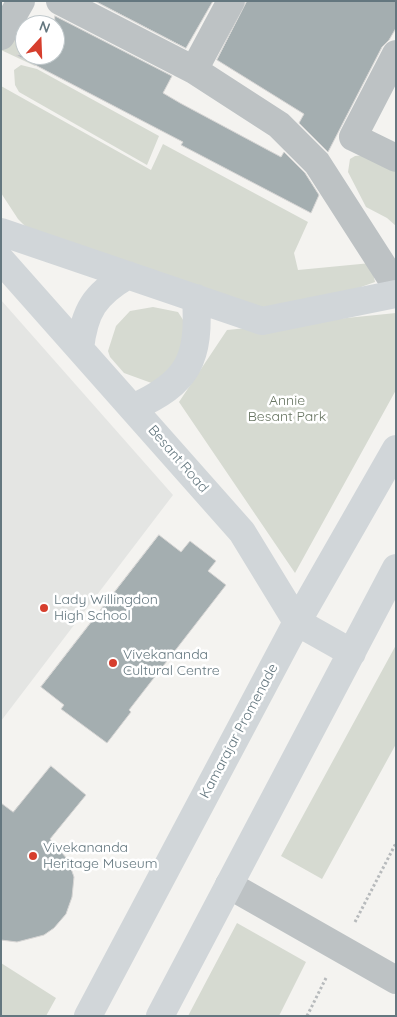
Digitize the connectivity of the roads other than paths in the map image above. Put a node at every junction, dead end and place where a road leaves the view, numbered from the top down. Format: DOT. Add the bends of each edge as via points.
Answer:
graph roads {
  1 [pos="21,1"];
  2 [pos="60,1"];
  3 [pos="231,1"];
  4 [pos="1,36"];
  5 [pos="396,54"];
  6 [pos="194,70"];
  7 [pos="396,158"];
  8 [pos="1,232"];
  9 [pos="1,260"];
  10 [pos="128,275"];
  11 [pos="396,286"];
  12 [pos="396,294"];
  13 [pos="196,298"];
  14 [pos="80,349"];
  15 [pos="132,408"];
  16 [pos="396,449"];
  17 [pos="396,568"];
  18 [pos="297,622"];
  19 [pos="352,653"];
  20 [pos="229,886"];
  21 [pos="396,980"];
  22 [pos="88,1016"];
  23 [pos="160,1016"];
  1 -- 4 [label="street"];
  2 -- 6 [label="street"];
  3 -- 6 [label="street"];
  5 -- 7 [label="street" via="353,137"];
  6 -- 11 [label="street" via="279,125 318,163"];
  8 -- 10 [label="main road"];
  9 -- 14 [label="main road, Besant Road"];
  10 -- 13 [label="main road"];
  10 -- 14 [label="main road" via="97,298 86,318"];
  12 -- 13 [label="main road" via="262,320"];
  13 -- 15 [label="main road" via="198,330 188,365 175,383 158,397"];
  14 -- 15 [label="main road, Besant Road"];
  15 -- 18 [label="main road, Besant Road" via="242,532"];
  16 -- 18 [label="main road, Kamarajar Promenade"];
  17 -- 19 [label="main road"];
  18 -- 19 [label="main road, Besant Road"];
  18 -- 22 [label="main road, Kamarajar Promenade"];
  19 -- 20 [label="main road"];
  20 -- 21 [label="street"];
  20 -- 23 [label="main road"];
}
